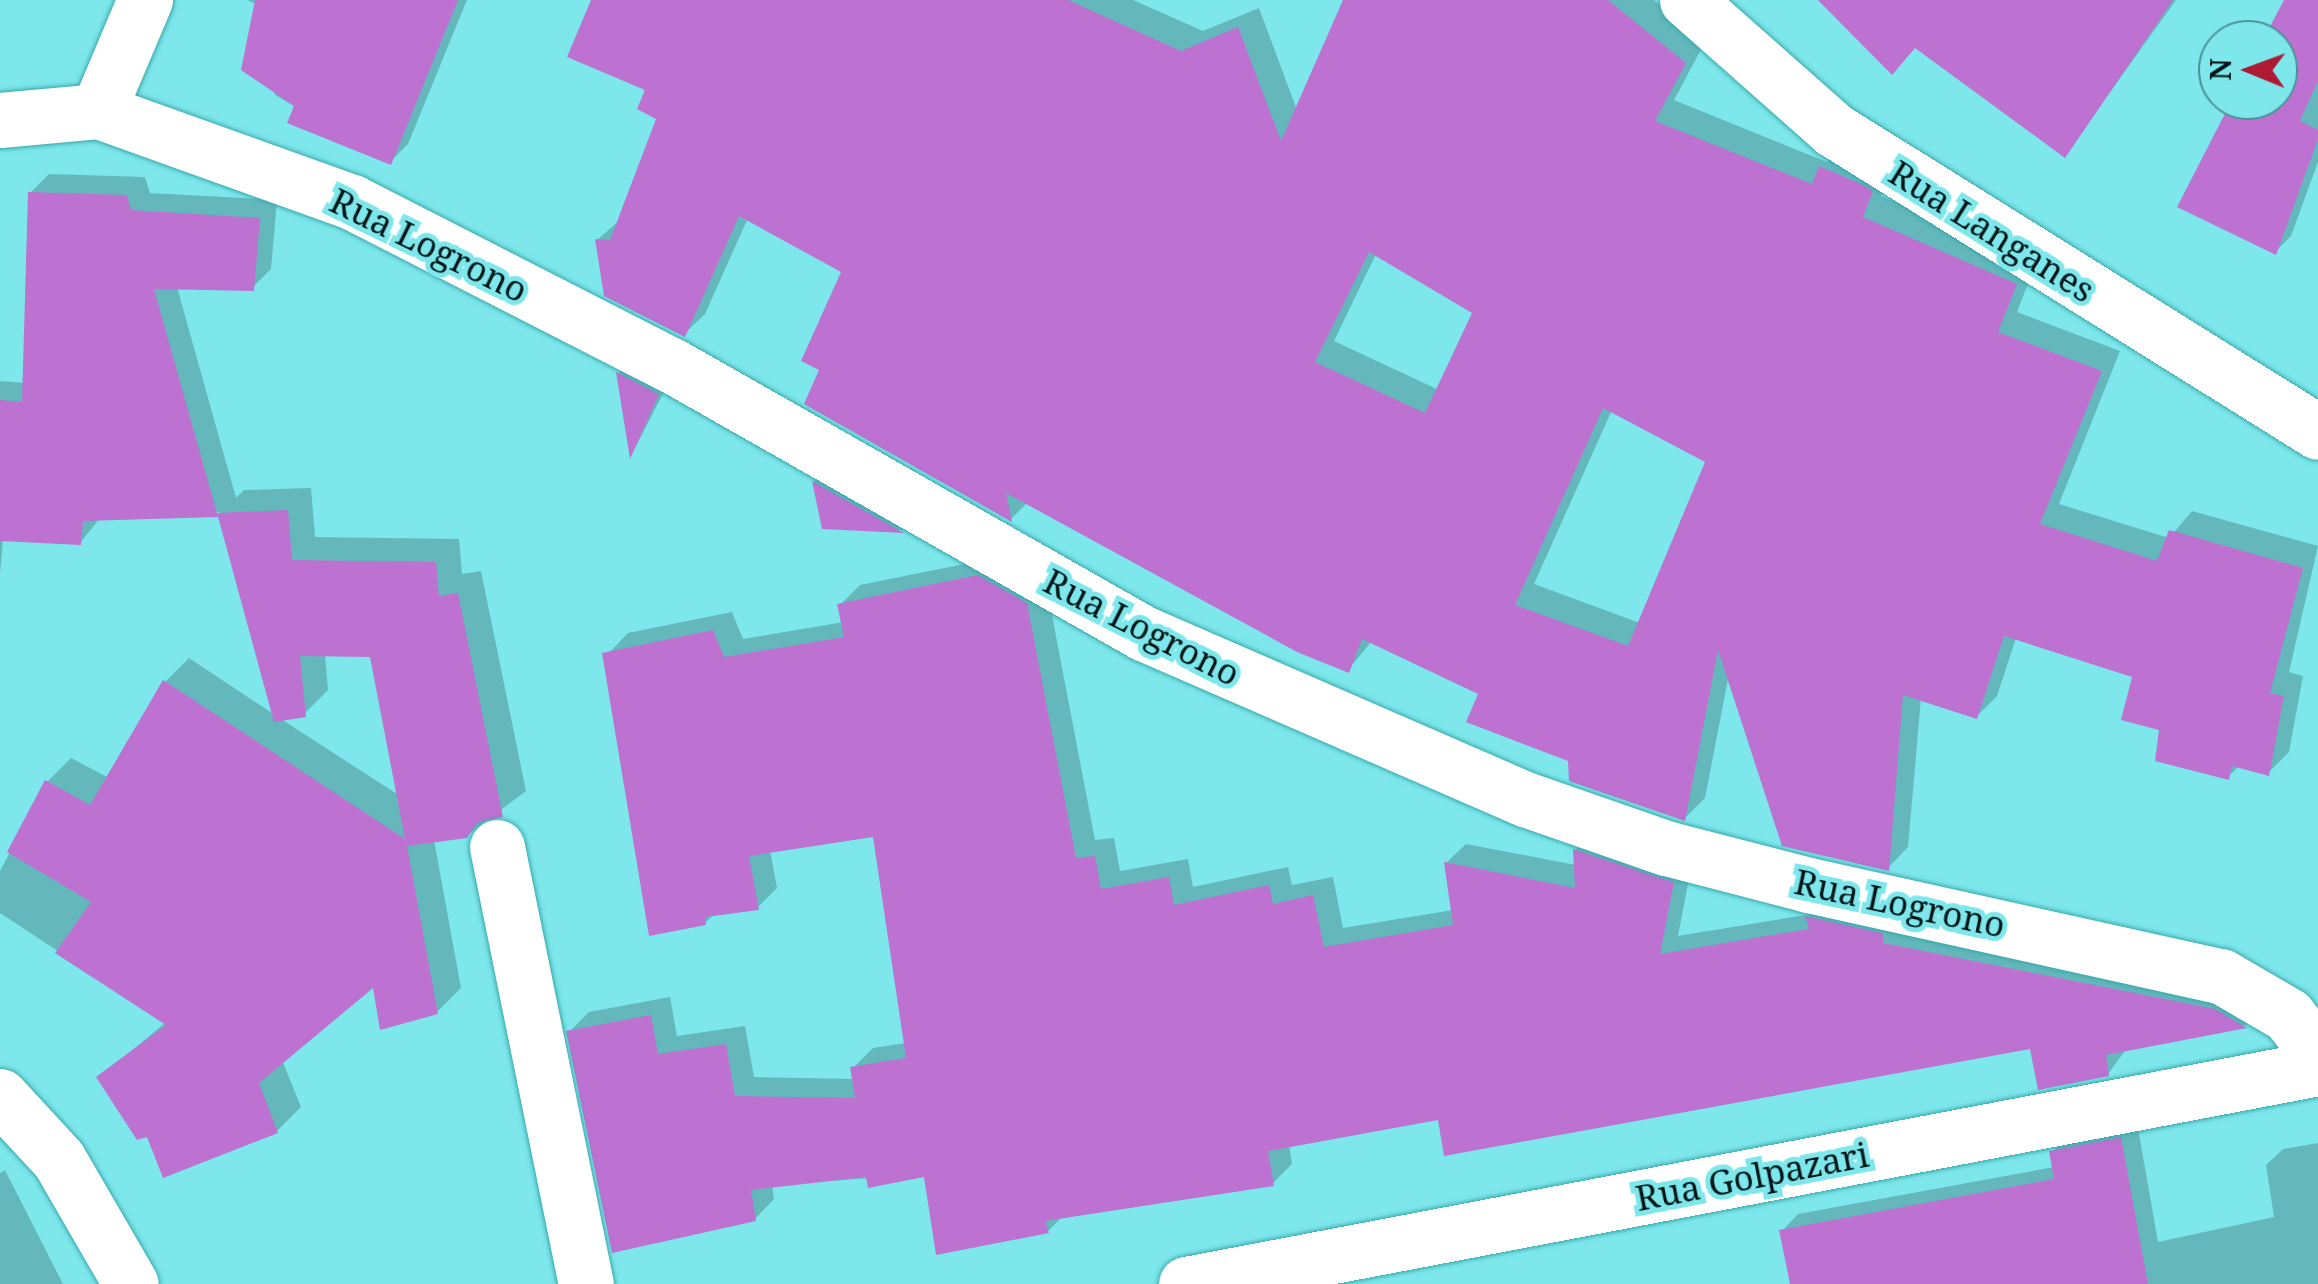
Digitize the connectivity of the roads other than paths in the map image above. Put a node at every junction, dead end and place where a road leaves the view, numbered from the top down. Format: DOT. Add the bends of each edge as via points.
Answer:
graph roads {
  1 [pos="145,0"];
  2 [pos="1687,0"];
  3 [pos="98,111"];
  4 [pos="0,120"];
  5 [pos="2318,432"];
  6 [pos="497,847"];
  7 [pos="2318,1054"];
  8 [pos="2318,1068"];
  9 [pos="0,1096"];
  10 [pos="131,1284"];
  11 [pos="586,1284"];
  12 [pos="1186,1284"];
  1 -- 3 [label="street"];
  2 -- 5 [label="street, Rua Langanes" via="1834,130"];
  3 -- 4 [label="street, Rua Logrono"];
  3 -- 7 [label="street, Rua Logrono" via="352,202 673,366 1142,633 1333,720 1666,848 2221,976 2288,1015"];
  6 -- 11 [label="street"];
  8 -- 12 [label="street, Rua Golpazari"];
  9 -- 10 [label="street" via="59,1160"];
}
